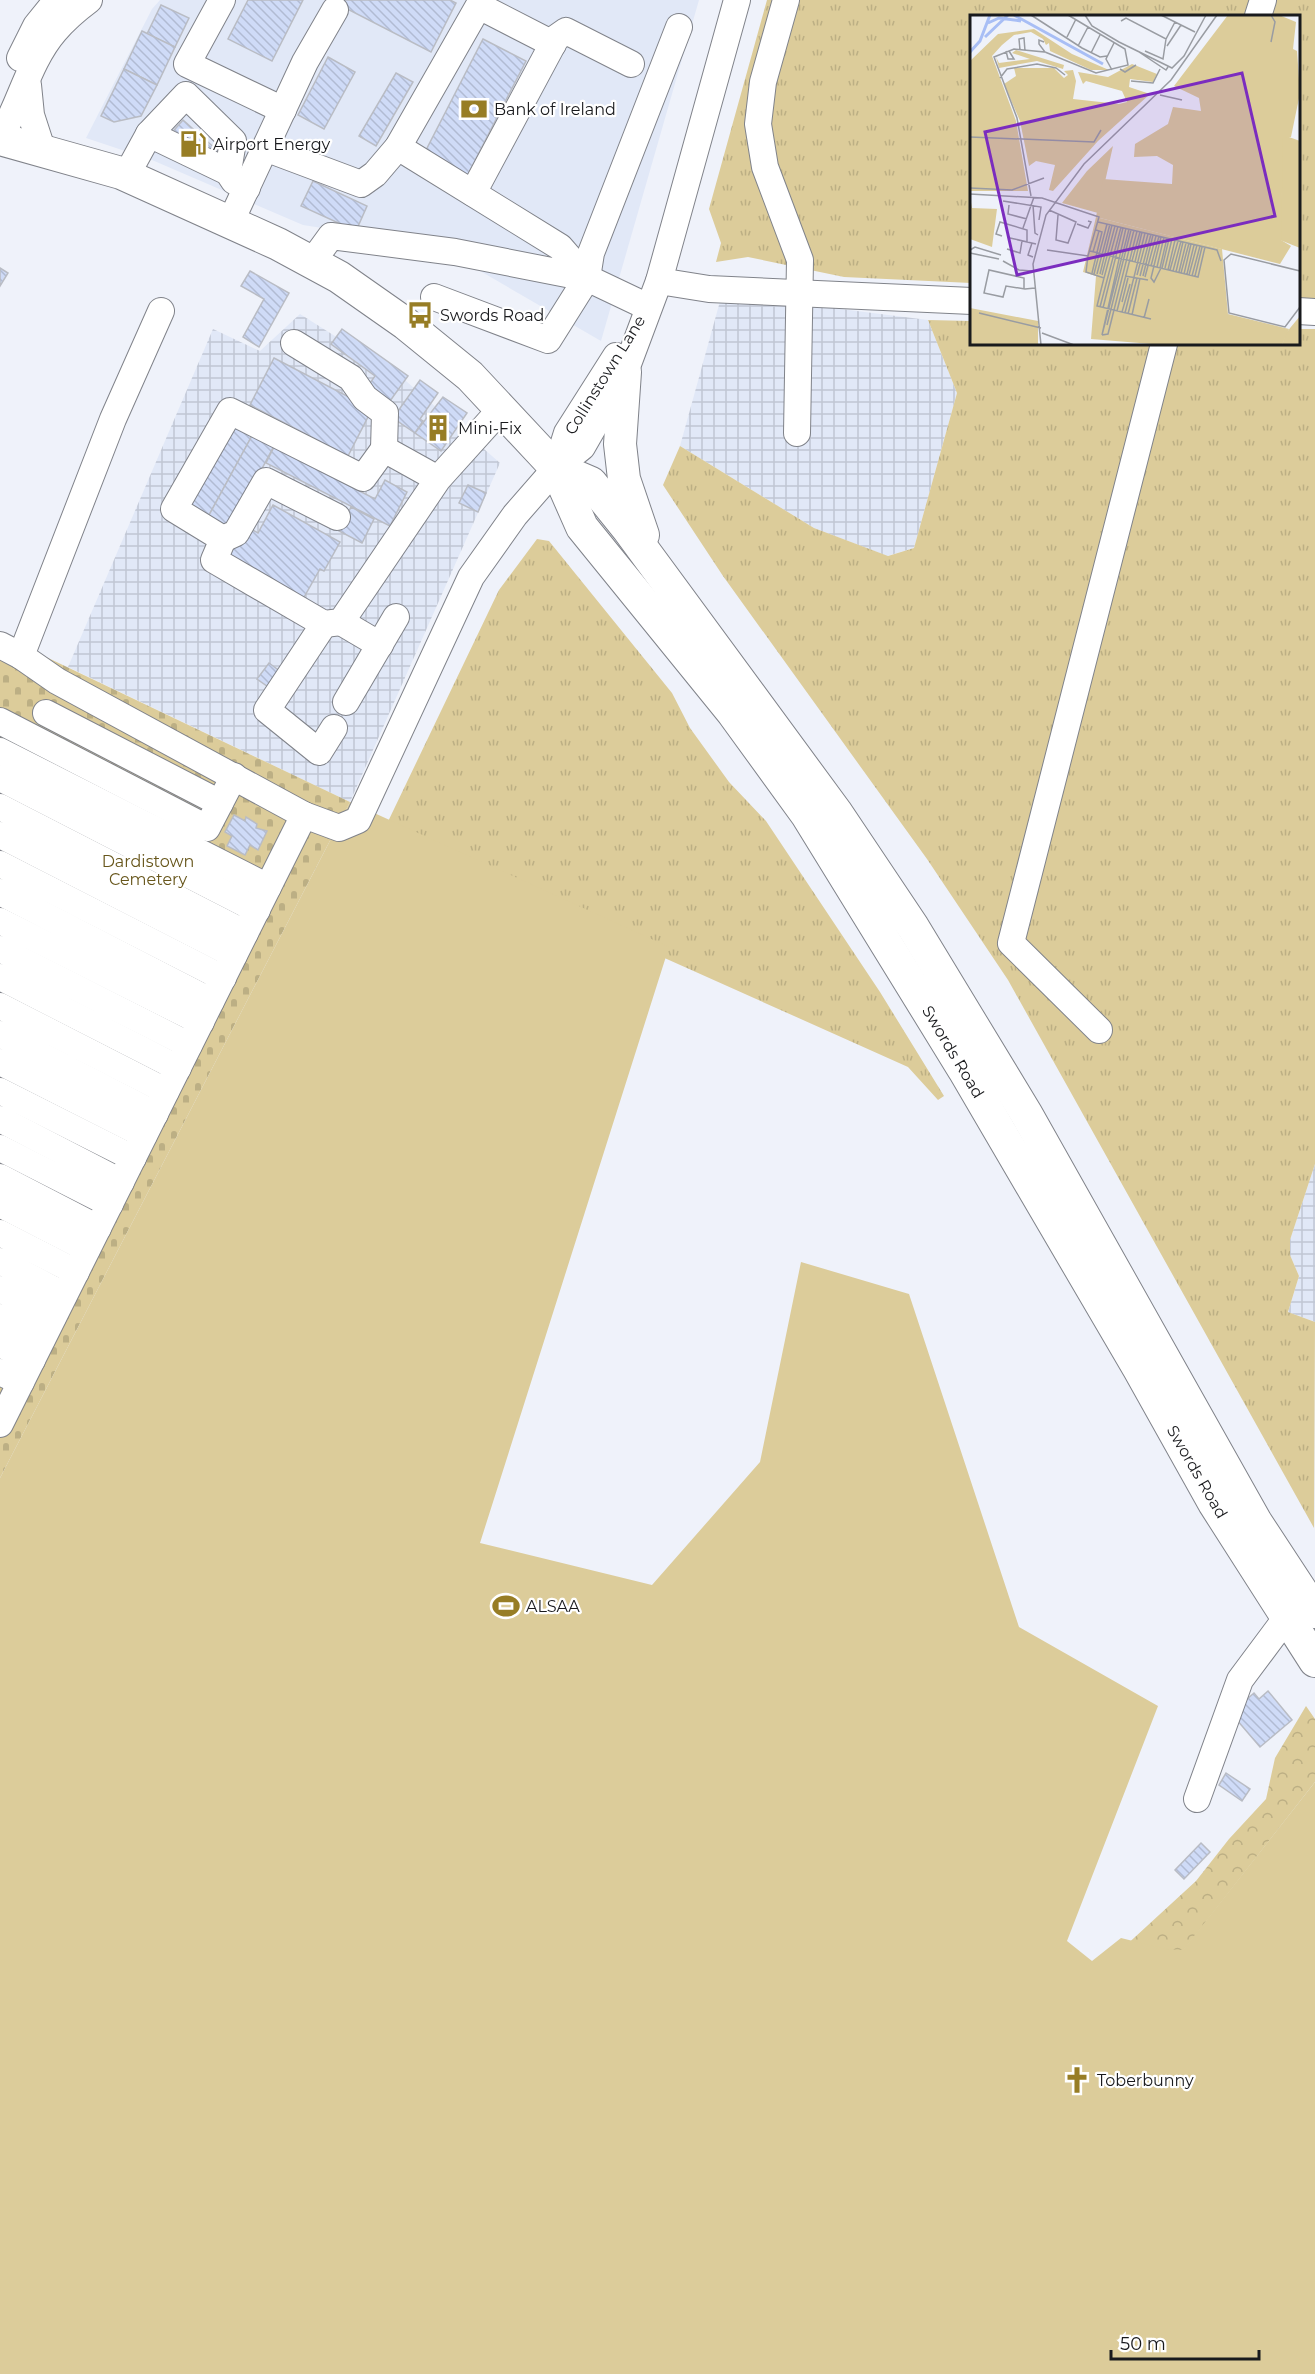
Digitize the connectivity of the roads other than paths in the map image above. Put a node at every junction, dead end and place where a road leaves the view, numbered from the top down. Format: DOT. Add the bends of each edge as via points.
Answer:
graph roads {
  1 [pos="57,0"];
  2 [pos="89,0"];
  3 [pos="222,0"];
  4 [pos="737,0"];
  5 [pos="786,0"];
  6 [pos="1263,0"];
  7 [pos="480,3"];
  8 [pos="335,10"];
  9 [pos="1258,15"];
  10 [pos="679,27"];
  11 [pos="553,44"];
  12 [pos="631,64"];
  13 [pos="28,79"];
  14 [pos="283,110"];
  15 [pos="0,127"];
  16 [pos="149,134"];
  17 [pos="0,138"];
  18 [pos="399,147"];
  19 [pos="265,148"];
  20 [pos="42,149"];
  21 [pos="126,176"];
  22 [pos="237,180"];
  23 [pos="473,193"];
  24 [pos="231,221"];
  25 [pos="312,262"];
  26 [pos="586,278"];
  27 [pos="659,281"];
  28 [pos="801,294"];
  29 [pos="434,297"];
  30 [pos="970,301"];
  31 [pos="648,307"];
  32 [pos="161,311"];
  33 [pos="1300,311"];
  34 [pos="1315,312"];
  35 [pos="294,343"];
  36 [pos="1164,345"];
  37 [pos="625,372"];
  38 [pos="501,409"];
  39 [pos="797,433"];
  40 [pos="384,448"];
  41 [pos="556,468"];
  42 [pos="438,479"];
  43 [pos="337,517"];
  44 [pos="223,539"];
  45 [pos="650,559"];
  46 [pos="396,617"];
  47 [pos="333,623"];
  48 [pos="380,645"];
  49 [pos="10,651"];
  50 [pos="61,683"];
  51 [pos="346,702"];
  52 [pos="46,713"];
  53 [pos="0,722"];
  54 [pos="334,728"];
  55 [pos="34,738"];
  56 [pos="8,769"];
  57 [pos="234,776"];
  58 [pos="220,803"];
  59 [pos="0,807"];
  60 [pos="304,815"];
  61 [pos="0,835"];
  62 [pos="0,864"];
  63 [pos="268,887"];
  64 [pos="0,892"];
  65 [pos="257,910"];
  66 [pos="0,921"];
  67 [pos="239,944"];
  68 [pos="0,949"];
  69 [pos="0,977"];
  70 [pos="212,1000"];
  71 [pos="0,1006"];
  72 [pos="1099,1030"];
  73 [pos="0,1034"];
  74 [pos="183,1057"];
  75 [pos="0,1062"];
  76 [pos="0,1091"];
  77 [pos="166,1091"];
  78 [pos="0,1119"];
  79 [pos="149,1125"];
  80 [pos="0,1148"];
  81 [pos="132,1158"];
  82 [pos="0,1177"];
  83 [pos="115,1193"];
  84 [pos="0,1204"];
  85 [pos="0,1233"];
  86 [pos="92,1239"];
  87 [pos="0,1261"];
  88 [pos="76,1272"];
  89 [pos="0,1289"];
  90 [pos="0,1317"];
  91 [pos="0,1344"];
  92 [pos="35,1344"];
  93 [pos="3,1410"];
  94 [pos="1301,1615"];
  95 [pos="1315,1661"];
  96 [pos="1197,1799"];
  1 -- 15 [label="street" via="36,26 18,61 1,109"];
  2 -- 13 [label="street" via="55,31"];
  3 -- 14 [label="street" via="187,64"];
  4 -- 27 [label="street, Collinstown Lane"];
  5 -- 28 [label="street" via="763,82 758,124 765,167 800,260"];
  6 -- 9 [label="street"];
  7 -- 11 [label="street"];
  7 -- 18 [label="street"];
  8 -- 14 [label="street"];
  10 -- 26 [label="street" via="591,253"];
  11 -- 12 [label="street" via="566,32"];
  11 -- 23 [label="street"];
  13 -- 17 [label="street"];
  13 -- 20 [label="street" via="31,115"];
  14 -- 19 [label="street"];
  16 -- 21 [label="street"];
  16 -- 22 [label="street"];
  16 -- 22 [label="street" via="186,95 233,141"];
  17 -- 20 [label="main road, Swords Road"];
  18 -- 19 [label="street" via="361,184"];
  18 -- 23 [label="street"];
  19 -- 22 [label="street"];
  20 -- 21 [label="main road, Swords Road"];
  21 -- 24 [label="main road, Swords Road"];
  22 -- 24 [label="street"];
  23 -- 26 [label="street" via="560,248"];
  24 -- 25 [label="main road, Swords Road"];
  25 -- 26 [label="street" via="330,236 455,252"];
  25 -- 38 [label="main road, Swords Road" via="406,324 470,376"];
  26 -- 29 [label="street" via="548,340"];
  26 -- 31 [label="street"];
  27 -- 28 [label="street"];
  27 -- 31 [label="street, Collinstown Lane"];
  28 -- 30 [label="street"];
  28 -- 39 [label="street"];
  31 -- 37 [label="street, Collinstown Lane"];
  31 -- 41 [label="street, Collinstown Lane" via="567,433"];
  32 -- 49 [label="street"];
  33 -- 34 [label="street"];
  35 -- 40 [label="street" via="351,378 365,398 385,413"];
  36 -- 72 [label="street" via="1011,943"];
  37 -- 41 [label="street, Collinstown Lane" via="582,447"];
  37 -- 45 [label="main road" via="620,444 624,479"];
  38 -- 41 [label="main road, Swords Road"];
  38 -- 42 [label="street"];
  40 -- 42 [label="street"];
  40 -- 44 [label="street" via="363,478 230,411 174,509"];
  41 -- 45 [label="main road, Swords Road" via="591,483"];
  41 -- 60 [label="street" via="515,515 471,577 358,820 339,828"];
  41 -- 94 [label="main road, Swords Road" via="582,527 733,713 807,815 964,1070 1214,1503"];
  42 -- 47 [label="street"];
  43 -- 44 [label="street" via="266,481 236,532"];
  44 -- 47 [label="street" via="214,560"];
  45 -- 94 [label="main road, Swords Road" via="836,812 913,927 1027,1115 1256,1522"];
  46 -- 48 [label="street"];
  47 -- 48 [label="street"];
  47 -- 54 [label="street" via="267,710 319,752"];
  48 -- 51 [label="street"];
  49 -- 50 [label="street"];
  50 -- 52 [label="street"];
  50 -- 57 [label="street"];
  52 -- 55 [label="street"];
  52 -- 58 [label="street"];
  53 -- 55 [label="street"];
  55 -- 56 [label="street"];
  55 -- 58 [label="street" via="207,828"];
  56 -- 59 [label="street"];
  56 -- 63 [label="street"];
  56 -- 65 [label="street"];
  57 -- 58 [label="street"];
  57 -- 60 [label="street"];
  59 -- 67 [label="street"];
  60 -- 63 [label="street"];
  61 -- 67 [label="street"];
  62 -- 70 [label="street"];
  63 -- 65 [label="street"];
  64 -- 70 [label="street"];
  65 -- 67 [label="street"];
  66 -- 70 [label="street"];
  67 -- 70 [label="street"];
  68 -- 74 [label="street"];
  69 -- 74 [label="street"];
  70 -- 74 [label="street"];
  71 -- 77 [label="street"];
  73 -- 79 [label="street"];
  74 -- 77 [label="street"];
  75 -- 79 [label="street"];
  76 -- 81 [label="street"];
  77 -- 79 [label="street"];
  78 -- 83 [label="street"];
  79 -- 81 [label="street"];
  80 -- 83 [label="street"];
  81 -- 83 [label="street"];
  82 -- 86 [label="street"];
  83 -- 86 [label="street"];
  84 -- 86 [label="street"];
  85 -- 88 [label="street"];
  86 -- 88 [label="street"];
  87 -- 92 [label="street"];
  88 -- 92 [label="street"];
  89 -- 92 [label="street"];
  90 -- 92 [label="street"];
  91 -- 92 [label="street"];
  92 -- 93 [label="street"];
  94 -- 95 [label="main road, Swords Road"];
  94 -- 96 [label="street" via="1240,1680"];
}
